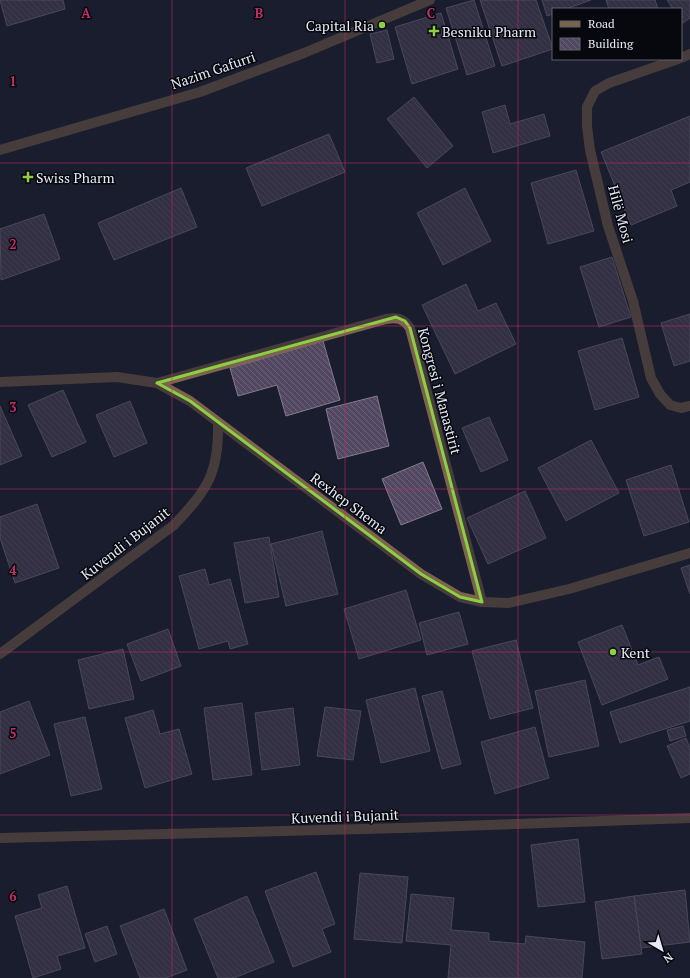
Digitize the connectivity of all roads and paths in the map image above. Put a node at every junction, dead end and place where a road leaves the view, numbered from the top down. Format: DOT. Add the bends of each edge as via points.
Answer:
graph roads {
  1 [pos="430,0"];
  2 [pos="674,60"];
  3 [pos="0,150"];
  4 [pos="0,382"];
  5 [pos="157,383"];
  6 [pos="690,406"];
  7 [pos="218,423"];
  8 [pos="690,553"];
  9 [pos="482,602"];
  10 [pos="0,654"];
  11 [pos="690,818"];
  12 [pos="0,838"];
  1 -- 3 [label="street, Nazim Gafurri" via="304,53 200,92"];
  2 -- 6 [label="street, Hilë Mosi" via="595,91 587,107 587,126 608,226 633,301 650,378 670,405 681,408"];
  4 -- 5 [label="street, Rexhep Shema" via="117,377"];
  5 -- 7 [label="street, Rexhep Shema" via="190,401"];
  5 -- 9 [label="street, Kongresi i Manastirit" via="386,319 396,317 405,321 410,328"];
  7 -- 9 [label="street, Rexhep Shema" via="421,574 460,597"];
  7 -- 10 [label="street, Kuvendi i Bujanit" via="219,448 213,472 197,501 174,525"];
  8 -- 9 [label="street, Rexhep Shema" via="569,589 509,603"];
  11 -- 12 [label="street, Kuvendi i Bujanit"];
}
